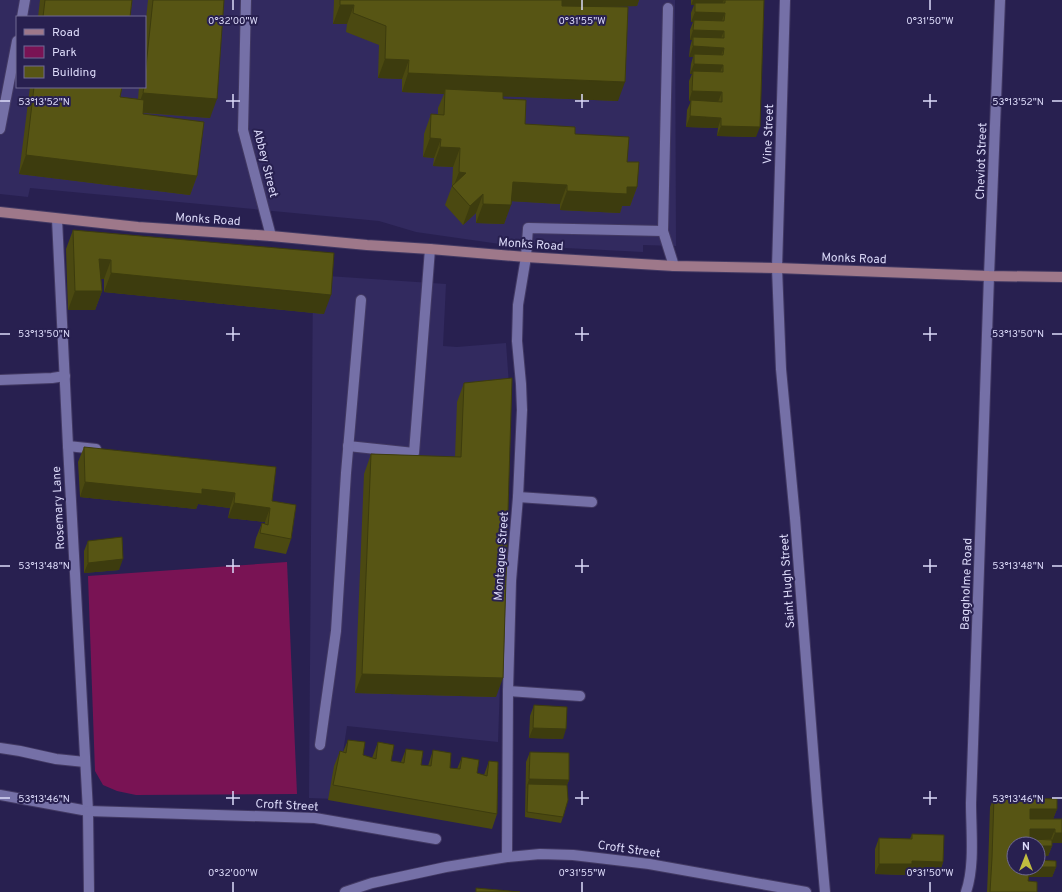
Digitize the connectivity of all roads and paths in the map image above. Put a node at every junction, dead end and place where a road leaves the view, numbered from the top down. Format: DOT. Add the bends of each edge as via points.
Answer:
graph roads {
  1 [pos="25,0"];
  2 [pos="246,0"];
  3 [pos="785,0"];
  4 [pos="1000,0"];
  5 [pos="668,8"];
  6 [pos="22,16"];
  7 [pos="16,46"];
  8 [pos="0,129"];
  9 [pos="0,212"];
  10 [pos="57,219"];
  11 [pos="663,232"];
  12 [pos="271,236"];
  13 [pos="430,249"];
  14 [pos="526,257"];
  15 [pos="674,266"];
  16 [pos="777,268"];
  17 [pos="989,276"];
  18 [pos="1062,276"];
  19 [pos="361,300"];
  20 [pos="65,376"];
  21 [pos="0,380"];
  22 [pos="68,446"];
  23 [pos="348,446"];
  24 [pos="107,450"];
  25 [pos="518,497"];
  26 [pos="592,502"];
  27 [pos="508,690"];
  28 [pos="580,696"];
  29 [pos="320,745"];
  30 [pos="0,748"];
  31 [pos="85,762"];
  32 [pos="0,795"];
  33 [pos="88,811"];
  34 [pos="436,839"];
  35 [pos="507,856"];
  36 [pos="89,892"];
  37 [pos="345,892"];
  38 [pos="806,892"];
  39 [pos="825,892"];
  40 [pos="966,892"];
  1 -- 6 [label="street"];
  2 -- 12 [label="street, Abbey Street" via="243,130"];
  3 -- 16 [label="street, Vine Street"];
  4 -- 17 [label="street, Cheviot Street"];
  5 -- 11 [label="street"];
  7 -- 8 [label="street"];
  9 -- 10 [label="main road, Monks Road"];
  10 -- 12 [label="main road, Monks Road"];
  10 -- 20 [label="street, Rosemary Lane"];
  11 -- 14 [label="street, Montague Street" via="528,228"];
  11 -- 15 [label="street"];
  12 -- 13 [label="main road, Monks Road"];
  13 -- 14 [label="main road, Monks Road"];
  13 -- 23 [label="street" via="414,453"];
  14 -- 15 [label="main road, Monks Road"];
  14 -- 25 [label="street, Montague Street" via="518,305 517,341 522,410"];
  15 -- 16 [label="main road, Monks Road"];
  16 -- 17 [label="main road, Monks Road"];
  16 -- 39 [label="street, Saint Hugh Street" via="781,369"];
  17 -- 18 [label="main road, Monks Road"];
  17 -- 40 [label="street, Baggholme Road" via="971,860"];
  19 -- 23 [label="street"];
  20 -- 21 [label="street"];
  20 -- 22 [label="street, Rosemary Lane"];
  22 -- 24 [label="street"];
  22 -- 31 [label="street, Rosemary Lane"];
  23 -- 29 [label="street" via="336,631"];
  25 -- 26 [label="street"];
  25 -- 27 [label="street, Montague Street" via="511,581"];
  27 -- 28 [label="street"];
  27 -- 35 [label="street, Montague Street"];
  30 -- 31 [label="street"];
  31 -- 33 [label="street, Rosemary Lane"];
  32 -- 33 [label="street, Croft Street"];
  33 -- 34 [label="street, Croft Street" via="315,818"];
  33 -- 36 [label="street, Rosemary Lane"];
  35 -- 37 [label="street, Croft Street" via="372,883"];
  35 -- 38 [label="street, Croft Street" via="580,856 649,864"];
}
